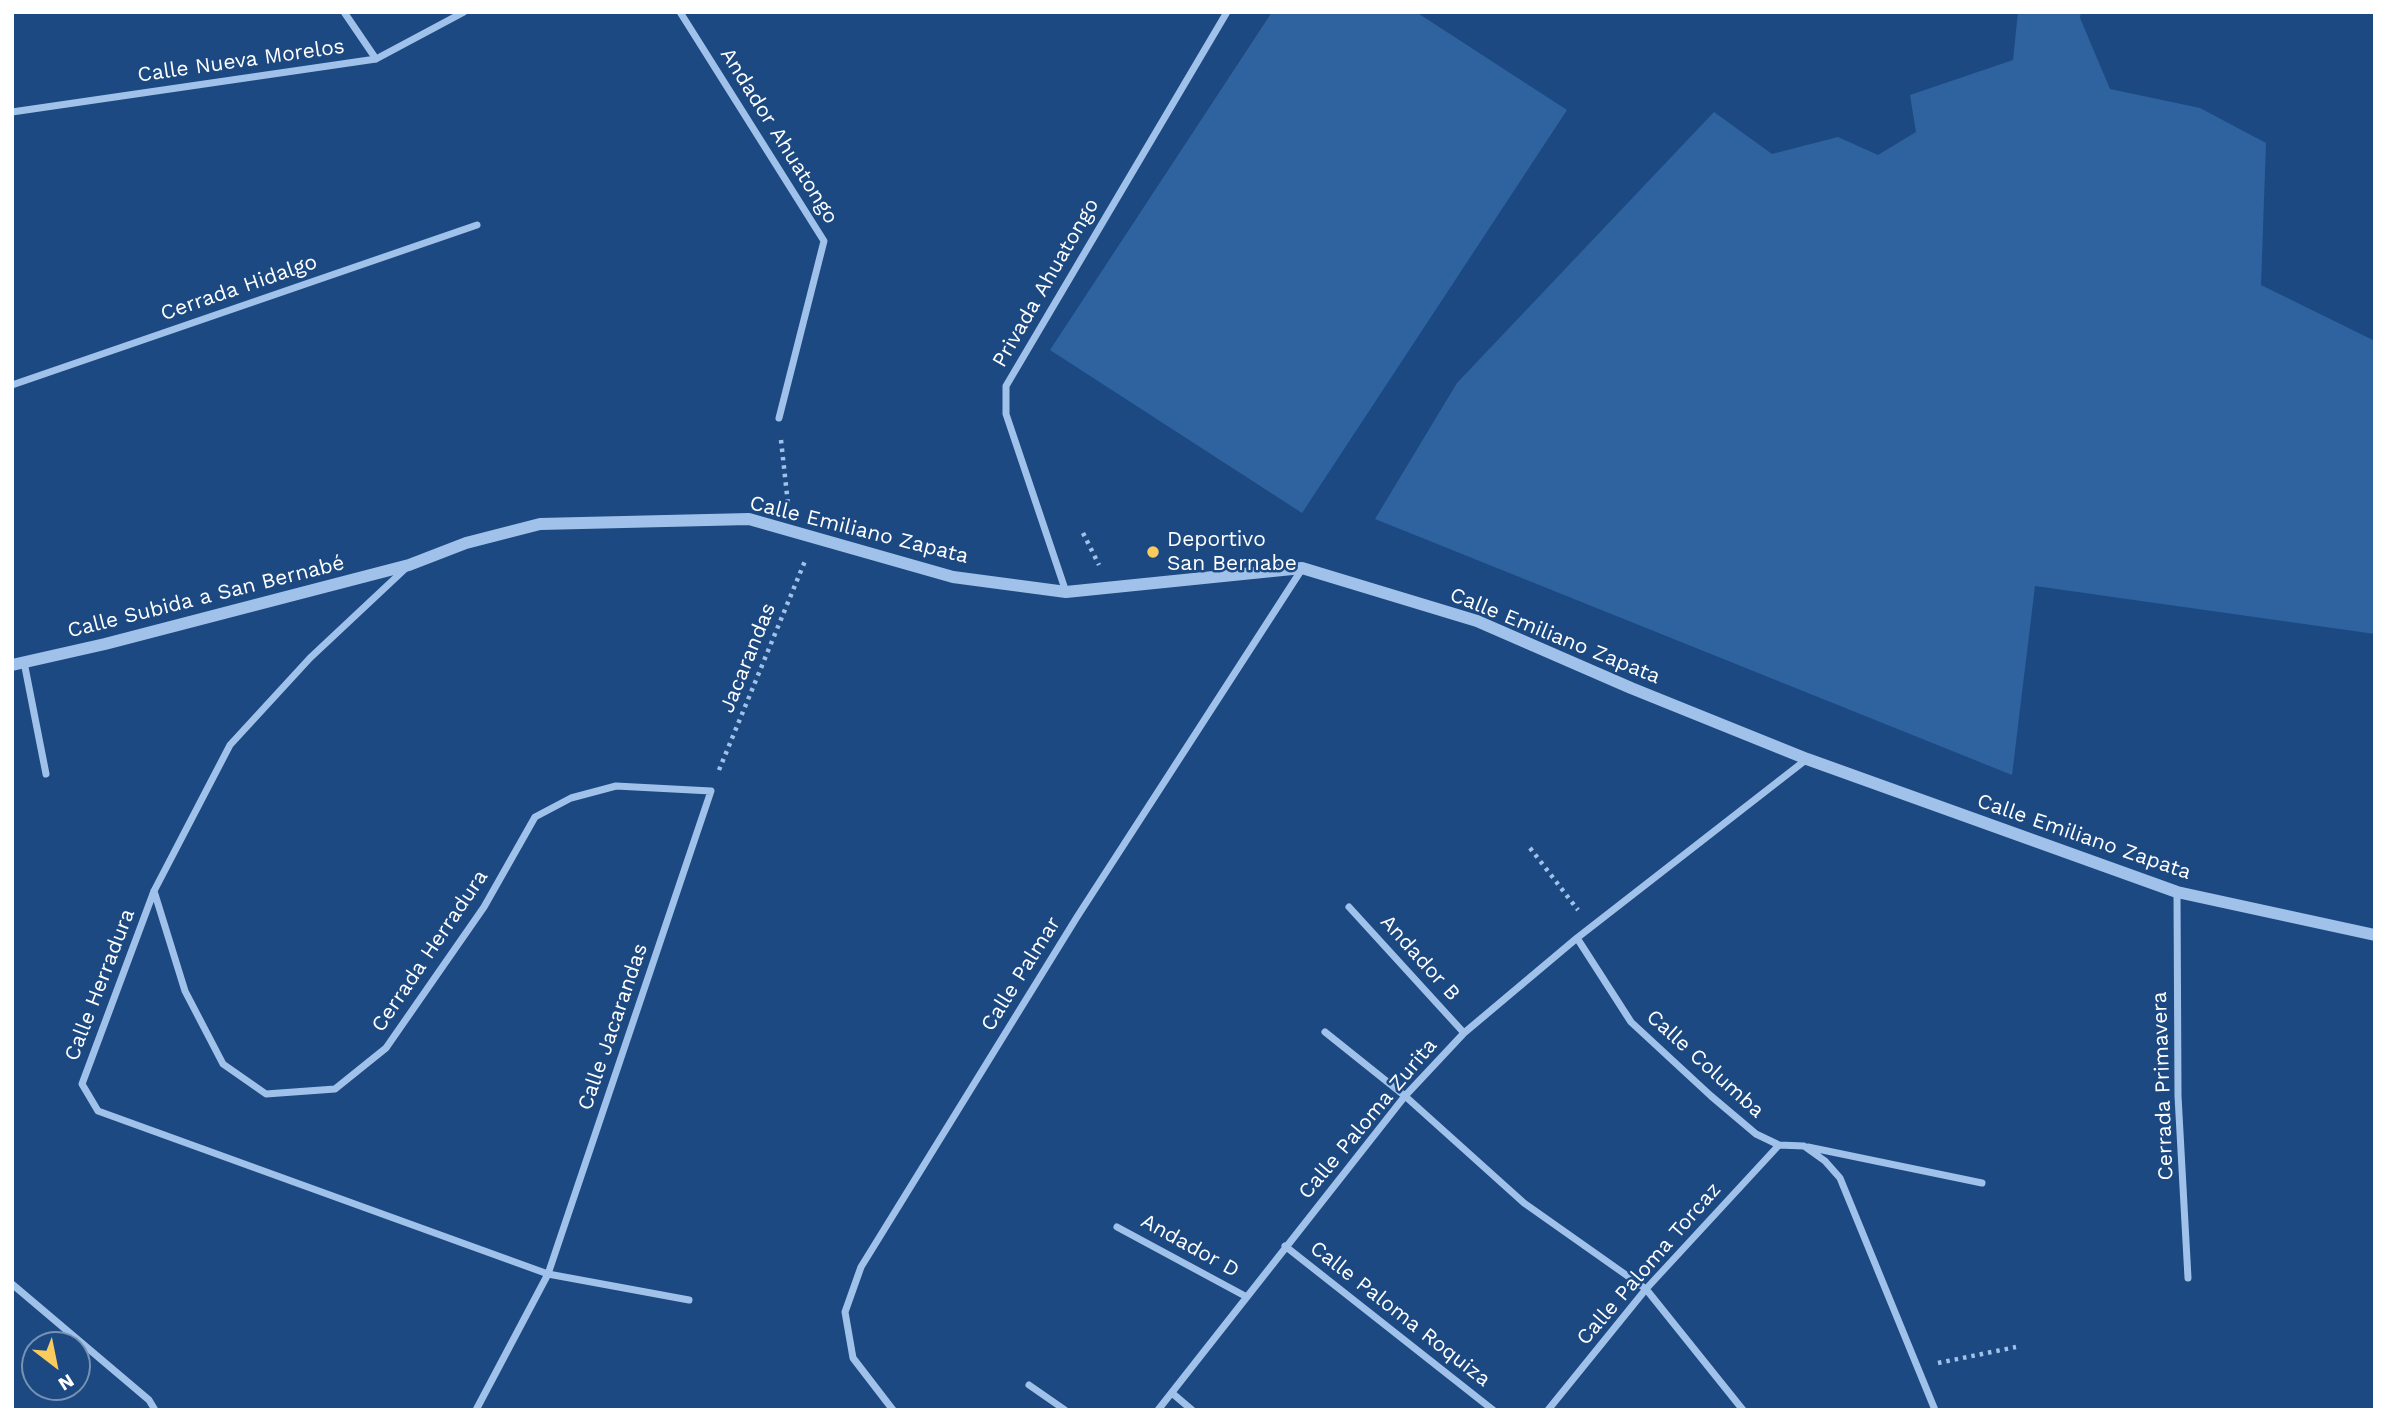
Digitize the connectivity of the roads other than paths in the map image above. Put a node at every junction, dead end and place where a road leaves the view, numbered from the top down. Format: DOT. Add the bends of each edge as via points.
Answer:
graph roads {
  1 [pos="344,12"];
  2 [pos="464,12"];
  3 [pos="680,12"];
  4 [pos="1227,12"];
  5 [pos="376,59"];
  6 [pos="12,111"];
  7 [pos="477,225"];
  8 [pos="12,385"];
  9 [pos="779,418"];
  10 [pos="410,565"];
  11 [pos="1302,568"];
  12 [pos="1066,592"];
  13 [pos="18,664"];
  14 [pos="1807,759"];
  15 [pos="46,774"];
  16 [pos="711,791"];
  17 [pos="154,891"];
  18 [pos="2177,892"];
  19 [pos="1349,907"];
  20 [pos="2375,935"];
  21 [pos="1577,938"];
  22 [pos="1325,1032"];
  23 [pos="1464,1033"];
  24 [pos="1405,1096"];
  25 [pos="1779,1145"];
  26 [pos="1804,1146"];
  27 [pos="1983,1183"];
  28 [pos="1118,1227"];
  29 [pos="1285,1246"];
  30 [pos="548,1274"];
  31 [pos="2188,1278"];
  32 [pos="12,1284"];
  33 [pos="1646,1289"];
  34 [pos="1245,1296"];
  35 [pos="689,1300"];
  36 [pos="1029,1385"];
  37 [pos="1172,1393"];
  38 [pos="155,1410"];
  39 [pos="476,1410"];
  40 [pos="893,1410"];
  41 [pos="1065,1410"];
  42 [pos="1158,1410"];
  43 [pos="1192,1410"];
  44 [pos="1493,1410"];
  45 [pos="1548,1410"];
  46 [pos="1743,1410"];
  47 [pos="1935,1410"];
  1 -- 5 [label="street"];
  2 -- 5 [label="street, Calle Nueva Morelos"];
  3 -- 9 [label="street, Andador Ahuatongo" via="824,241"];
  4 -- 12 [label="street, Privada Ahuatongo" via="1006,386 1006,414"];
  5 -- 6 [label="street, Calle Nueva Morelos"];
  7 -- 8 [label="street, Cerrada Hidalgo"];
  10 -- 12 [label="street, Calle Emiliano Zapata" via="466,543 540,524 749,519 953,577"];
  10 -- 13 [label="street, Calle Subida a San Bernabé"];
  10 -- 17 [label="street, Calle Herradura" via="310,658 230,745"];
  11 -- 12 [label="street, Calle Emiliano Zapata"];
  11 -- 14 [label="street, Calle Emiliano Zapata" via="1477,621"];
  11 -- 40 [label="street, Calle Palmar" via="1077,917 861,1266 845,1312 853,1358"];
  13 -- 15 [label="street"];
  14 -- 18 [label="street, Calle Emiliano Zapata"];
  14 -- 21 [label="street, Calle Paloma Zurita"];
  16 -- 17 [label="street, Cerrada Herradura" via="616,786 571,798 535,817 484,907 386,1048 335,1089 266,1094 223,1064 185,991"];
  16 -- 30 [label="street, Calle Jacarandas"];
  17 -- 30 [label="street, Calle Herradura" via="82,1084 98,1111"];
  18 -- 20 [label="street, Calle Emiliano Zapata"];
  18 -- 31 [label="street, Cerrada Primavera" via="2178,1096"];
  19 -- 23 [label="street, Andador B"];
  21 -- 23 [label="street, Calle Paloma Zurita"];
  21 -- 25 [label="street, Calle Columba" via="1631,1022 1756,1134"];
  22 -- 24 [label="street"];
  23 -- 24 [label="street, Calle Paloma Zurita"];
  24 -- 29 [label="street, Calle Paloma Zurita"];
  24 -- 33 [label="street" via="1524,1203"];
  25 -- 26 [label="street, Calle Columba"];
  25 -- 33 [label="street, Calle Paloma Torcaz"];
  26 -- 27 [label="street, Calle Columba"];
  26 -- 47 [label="street" via="1840,1178"];
  28 -- 34 [label="street, Andador D"];
  29 -- 34 [label="street, Calle Paloma Zurita"];
  29 -- 44 [label="street, Calle Paloma Roquiza"];
  30 -- 35 [label="street"];
  30 -- 39 [label="street, Calle Jacarandas"];
  32 -- 38 [label="street" via="149,1400"];
  33 -- 45 [label="street, Calle Paloma Torcaz"];
  33 -- 46 [label="street"];
  34 -- 37 [label="street, Calle Paloma Zurita"];
  36 -- 41 [label="street"];
  37 -- 42 [label="street, Calle Paloma Zurita"];
  37 -- 43 [label="street"];
}
